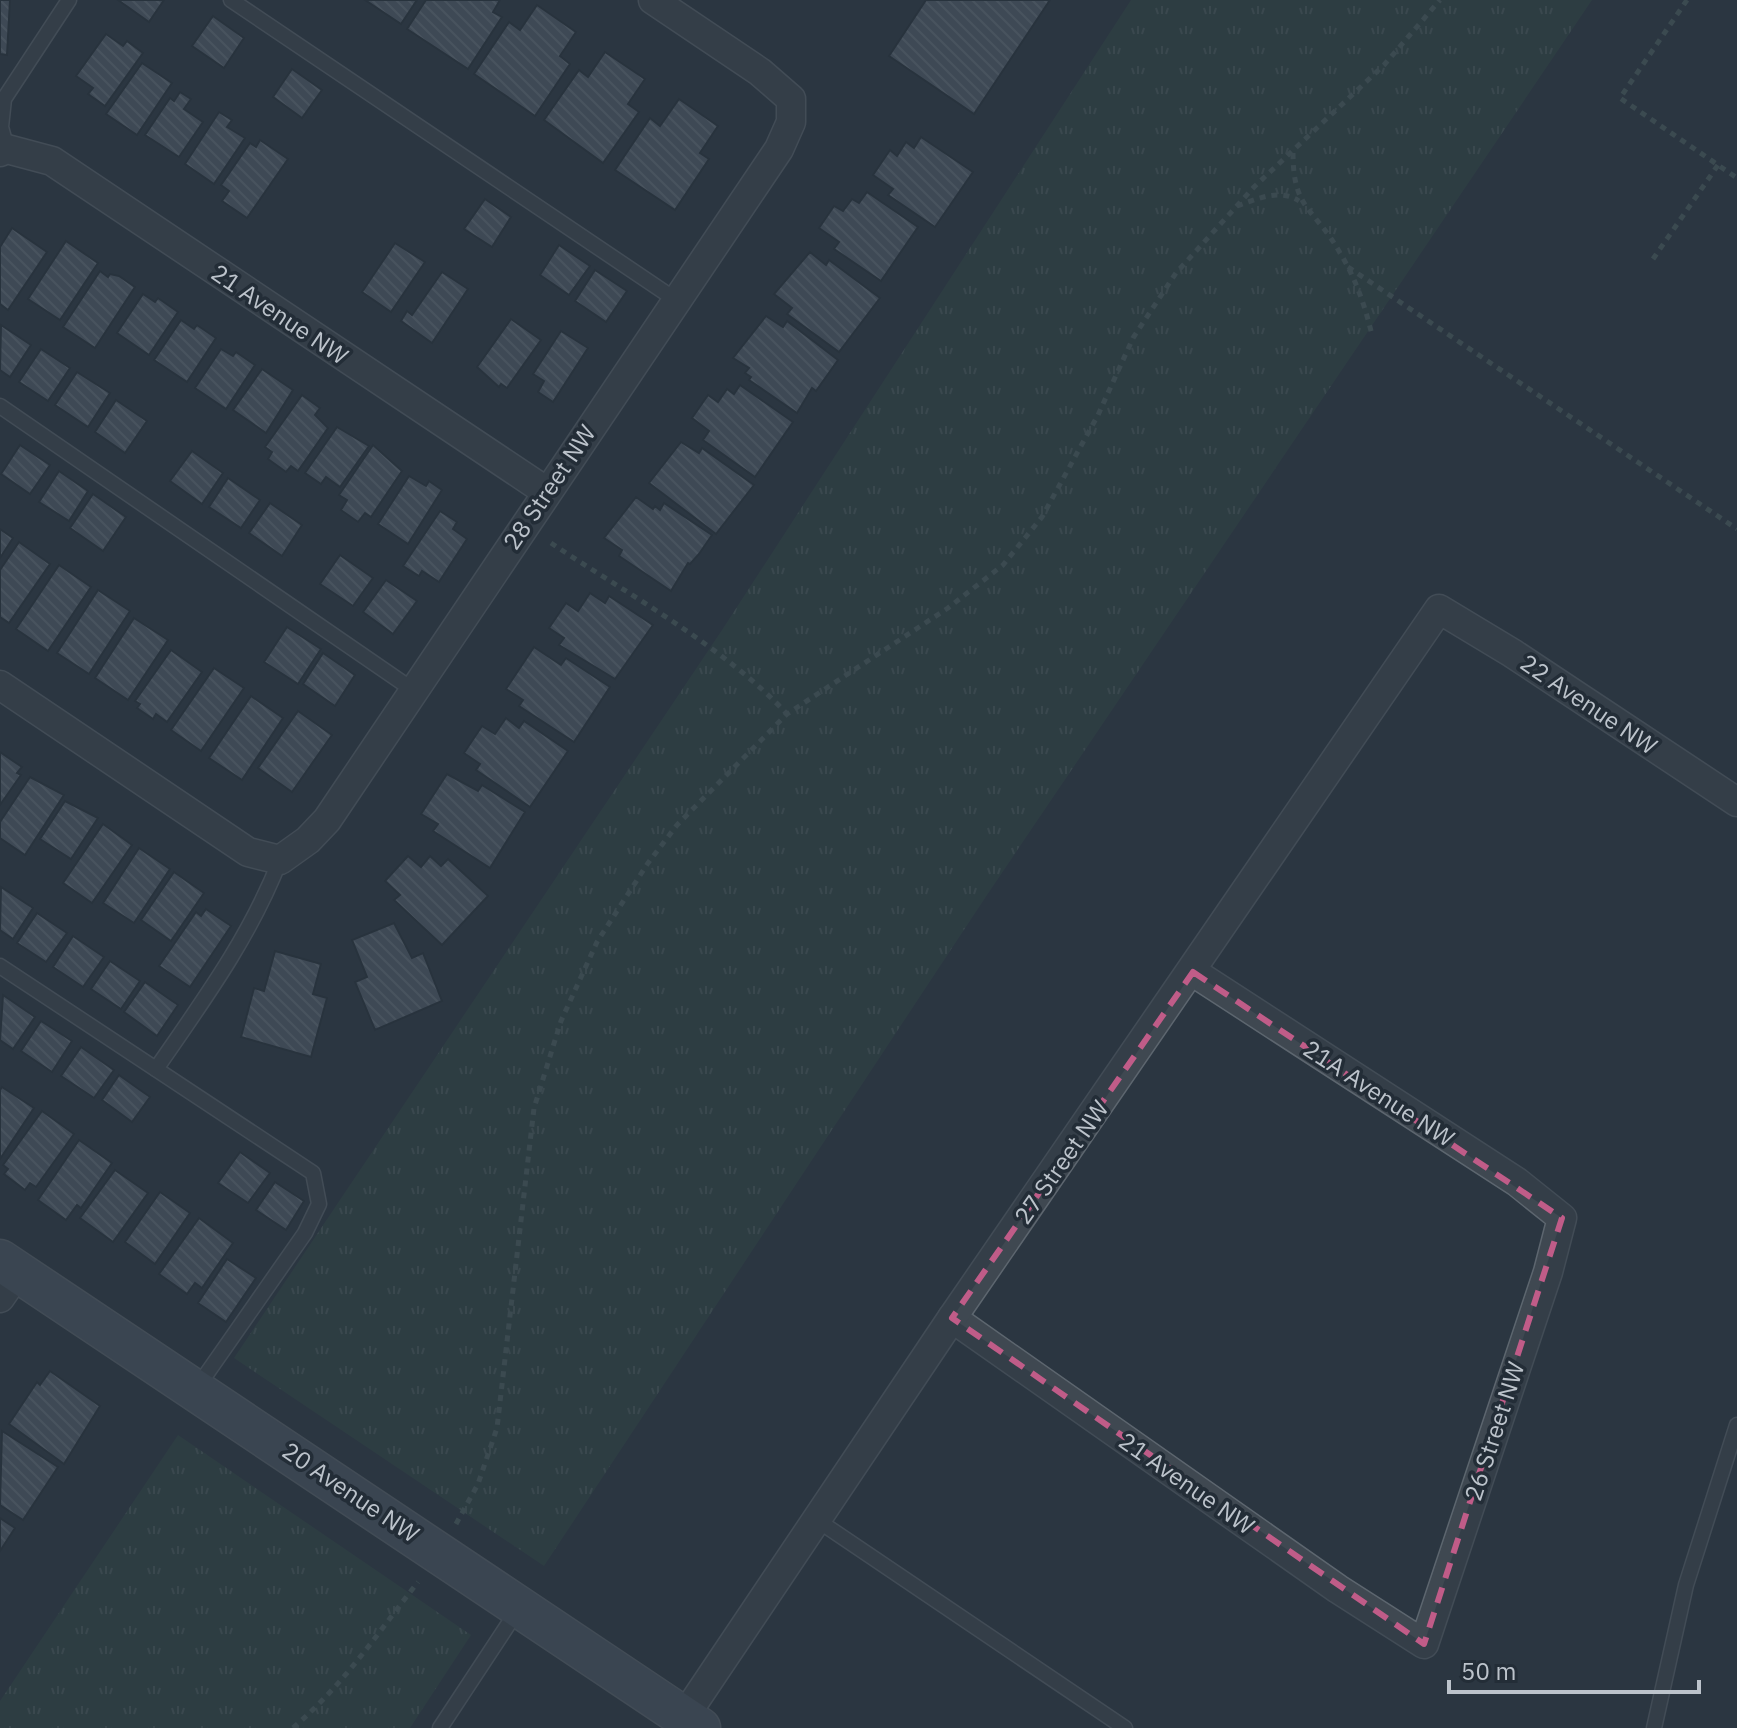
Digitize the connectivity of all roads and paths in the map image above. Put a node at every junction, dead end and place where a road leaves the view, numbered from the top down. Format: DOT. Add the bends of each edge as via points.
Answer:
graph roads {
  1 [pos="69,0"];
  2 [pos="231,0"];
  3 [pos="653,0"];
  4 [pos="1440,0"];
  5 [pos="1687,0"];
  6 [pos="3,150"];
  7 [pos="1293,152"];
  8 [pos="1718,165"];
  9 [pos="1737,178"];
  10 [pos="1301,202"];
  11 [pos="1236,207"];
  12 [pos="1653,259"];
  13 [pos="1348,267"];
  14 [pos="676,300"];
  15 [pos="1372,335"];
  16 [pos="0,406"];
  17 [pos="547,492"];
  18 [pos="523,524"];
  19 [pos="1737,529"];
  20 [pos="1439,609"];
  21 [pos="0,685"];
  22 [pos="413,690"];
  23 [pos="787,714"];
  24 [pos="1737,802"];
  25 [pos="280,860"];
  26 [pos="0,966"];
  27 [pos="1193,972"];
  28 [pos="156,1069"];
  29 [pos="1562,1218"];
  30 [pos="6,1277"];
  31 [pos="952,1318"];
  32 [pos="196,1389"];
  33 [pos="1737,1425"];
  34 [pos="817,1520"];
  35 [pos="450,1534"];
  36 [pos="423,1576"];
  37 [pos="521,1605"];
  38 [pos="1424,1644"];
  39 [pos="692,1722"];
  40 [pos="293,1728"];
  41 [pos="440,1728"];
  42 [pos="1125,1728"];
  43 [pos="1654,1728"];
  1 -- 6 [label="lane" via="4,99"];
  2 -- 14 [label="lane"];
  3 -- 14 [label="street, 28 Street NW" via="791,99 791,122 779,149"];
  4 -- 7 [label="path" via="1384,65"];
  5 -- 8 [label="path" via="1620,98"];
  6 -- 17 [label="street, 21 Avenue NW" via="52,161"];
  7 -- 10 [label="path"];
  7 -- 11 [label="path"];
  8 -- 9 [label="path"];
  8 -- 12 [label="path"];
  10 -- 11 [label="path" via="1290,195 1273,195"];
  10 -- 13 [label="path"];
  11 -- 23 [label="path" via="1176,273 1133,338 1042,517 1003,565 948,608"];
  13 -- 15 [label="path"];
  13 -- 19 [label="path"];
  14 -- 17 [label="street, 28 Street NW"];
  16 -- 22 [label="lane"];
  17 -- 18 [label="street, 28 Street NW"];
  18 -- 22 [label="street, 28 Street NW"];
  18 -- 23 [label="path" via="697,641"];
  20 -- 24 [label="street, 22 Avenue NW"];
  20 -- 27 [label="street, 27 Street NW"];
  21 -- 25 [label="street" via="248,852"];
  22 -- 25 [label="street, 28 Street NW" via="327,820"];
  23 -- 35 [label="path" via="677,825 648,863 597,942 561,1021 534,1108 497,1428 478,1484"];
  25 -- 28 [label="lane" via="261,910"];
  26 -- 28 [label="lane"];
  27 -- 29 [label="street, 21A Avenue NW" via="1517,1182"];
  27 -- 31 [label="street, 27 Street NW"];
  28 -- 32 [label="lane" via="313,1173 319,1204 305,1233"];
  29 -- 38 [label="street, 26 Street NW"];
  30 -- 32 [label="street, 20 Avenue NW"];
  31 -- 34 [label="street, 27 Street NW"];
  31 -- 38 [label="street, 21 Avenue NW"];
  32 -- 37 [label="street, 20 Avenue NW"];
  33 -- 43 [label="lane" via="1686,1585"];
  34 -- 39 [label="street, 27 Street NW"];
  34 -- 42 [label="lane"];
  36 -- 40 [label="path" via="365,1656"];
  37 -- 39 [label="street, 20 Avenue NW"];
  37 -- 41 [label="lane"];
}
